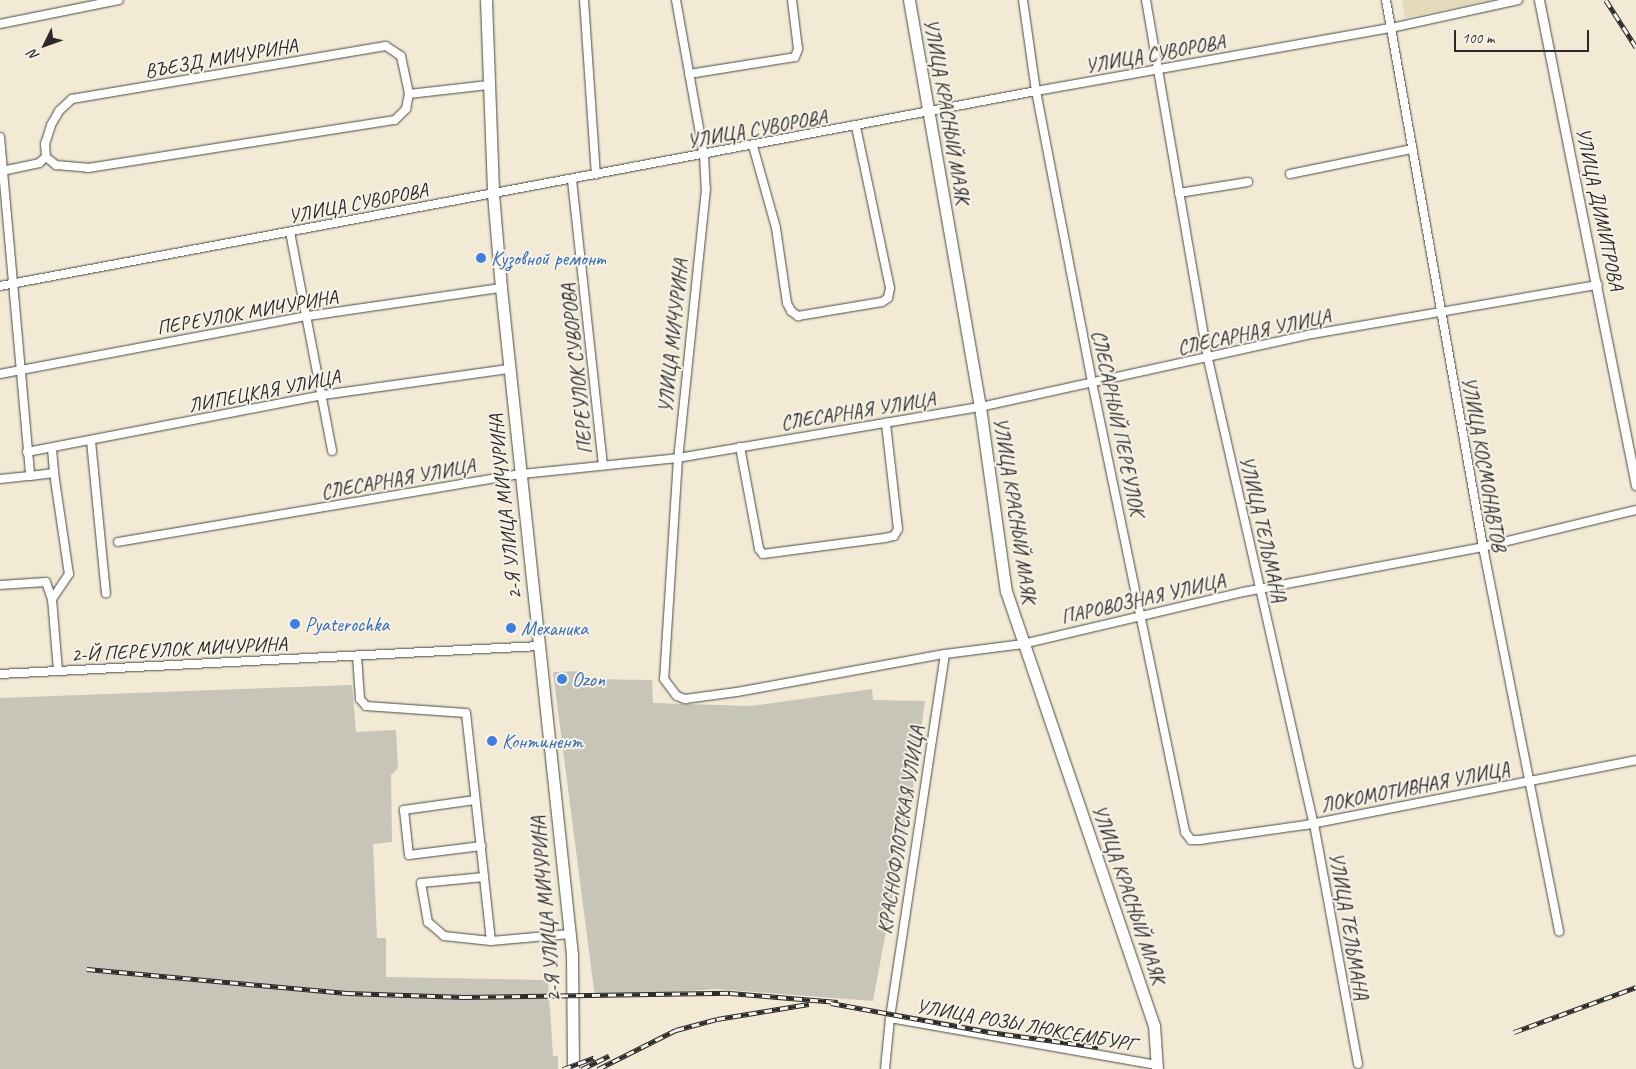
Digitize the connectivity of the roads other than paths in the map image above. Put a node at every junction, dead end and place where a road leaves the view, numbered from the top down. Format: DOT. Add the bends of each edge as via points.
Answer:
graph roads {
  1 [pos="119,0"];
  2 [pos="486,0"];
  3 [pos="584,0"];
  4 [pos="676,0"];
  5 [pos="792,0"];
  6 [pos="909,0"];
  7 [pos="1023,0"];
  8 [pos="1146,0"];
  9 [pos="1386,0"];
  10 [pos="1518,0"];
  11 [pos="1539,0"];
  12 [pos="0,24"];
  13 [pos="1390,28"];
  14 [pos="1158,71"];
  15 [pos="689,74"];
  16 [pos="488,85"];
  17 [pos="1036,91"];
  18 [pos="409,94"];
  19 [pos="928,114"];
  20 [pos="856,127"];
  21 [pos="0,137"];
  22 [pos="753,146"];
  23 [pos="1412,149"];
  24 [pos="704,155"];
  25 [pos="46,157"];
  26 [pos="2,171"];
  27 [pos="1290,174"];
  28 [pos="596,175"];
  29 [pos="572,180"];
  30 [pos="1248,182"];
  31 [pos="1179,193"];
  32 [pos="493,194"];
  33 [pos="290,232"];
  34 [pos="14,283"];
  35 [pos="1598,285"];
  36 [pos="0,286"];
  37 [pos="501,288"];
  38 [pos="1440,313"];
  39 [pos="308,316"];
  40 [pos="1208,359"];
  41 [pos="20,369"];
  42 [pos="508,369"];
  43 [pos="0,374"];
  44 [pos="1092,382"];
  45 [pos="323,395"];
  46 [pos="980,407"];
  47 [pos="886,423"];
  48 [pos="91,441"];
  49 [pos="740,447"];
  50 [pos="52,449"];
  51 [pos="27,452"];
  52 [pos="332,452"];
  53 [pos="678,458"];
  54 [pos="603,465"];
  55 [pos="54,473"];
  56 [pos="521,474"];
  57 [pos="30,476"];
  58 [pos="0,479"];
  59 [pos="1636,485"];
  60 [pos="1636,510"];
  61 [pos="118,542"];
  62 [pos="1483,547"];
  63 [pos="0,585"];
  64 [pos="1260,589"];
  65 [pos="106,593"];
  66 [pos="52,599"];
  67 [pos="1141,616"];
  68 [pos="1023,644"];
  69 [pos="539,646"];
  70 [pos="945,654"];
  71 [pos="357,656"];
  72 [pos="58,671"];
  73 [pos="0,674"];
  74 [pos="664,678"];
  75 [pos="1636,760"];
  76 [pos="1528,780"];
  77 [pos="475,800"];
  78 [pos="1314,824"];
  79 [pos="1200,840"];
  80 [pos="481,846"];
  81 [pos="484,877"];
  82 [pos="1559,932"];
  83 [pos="570,934"];
  84 [pos="490,941"];
  85 [pos="890,1014"];
  86 [pos="1358,1064"];
  87 [pos="1157,1067"];
  88 [pos="573,1069"];
  89 [pos="884,1069"];
  1 -- 12 [label="street"];
  2 -- 16 [label="main road, 2-Я УЛИЦА МИЧУРИНА"];
  3 -- 28 [label="street"];
  4 -- 15 [label="street, УЛИЦА МИЧУРИНА"];
  5 -- 15 [label="street" via="798,49 795,57"];
  6 -- 19 [label="main road, УЛИЦА КРАСНЫЙ МАЯК"];
  7 -- 17 [label="street, СЛЕСАРНЫЙ ПЕРЕУЛОК"];
  8 -- 14 [label="street, УЛИЦА ТЕЛЬМАНА"];
  9 -- 13 [label="street, УЛИЦА КОСМОНАВТОВ"];
  10 -- 13 [label="street, УЛИЦА СУВОРОВА"];
  11 -- 35 [label="street, УЛИЦА ДИМИТРОВА"];
  13 -- 14 [label="street, УЛИЦА СУВОРОВА"];
  13 -- 23 [label="street, УЛИЦА КОСМОНАВТОВ"];
  14 -- 17 [label="street, УЛИЦА СУВОРОВА"];
  14 -- 31 [label="street, УЛИЦА ТЕЛЬМАНА"];
  15 -- 24 [label="street, УЛИЦА МИЧУРИНА"];
  16 -- 18 [label="street"];
  16 -- 32 [label="main road, 2-Я УЛИЦА МИЧУРИНА"];
  17 -- 19 [label="street, УЛИЦА СУВОРОВА"];
  17 -- 44 [label="street, СЛЕСАРНЫЙ ПЕРЕУЛОК"];
  18 -- 25 [label="street" via="406,109 395,120 88,168 56,165"];
  18 -- 25 [label="street, ВЪЕЗД МИЧУРИНА" via="401,56 386,46 82,98 72,100 58,111 45,144"];
  19 -- 20 [label="street, УЛИЦА СУВОРОВА"];
  19 -- 46 [label="main road, УЛИЦА КРАСНЫЙ МАЯК"];
  20 -- 22 [label="street, УЛИЦА СУВОРОВА"];
  20 -- 22 [label="street" via="890,288 888,298 882,302 798,316 790,311 786,303 776,228"];
  21 -- 26 [label="street"];
  22 -- 24 [label="street, УЛИЦА СУВОРОВА"];
  23 -- 27 [label="street"];
  23 -- 38 [label="street, УЛИЦА КОСМОНАВТОВ"];
  24 -- 28 [label="street, УЛИЦА СУВОРОВА"];
  24 -- 53 [label="street, УЛИЦА МИЧУРИНА" via="706,189"];
  25 -- 26 [label="street" via="39,163"];
  26 -- 34 [label="street"];
  28 -- 29 [label="street, УЛИЦА СУВОРОВА"];
  29 -- 32 [label="street, УЛИЦА СУВОРОВА"];
  29 -- 54 [label="street, ПЕРЕУЛОК СУВОРОВА"];
  30 -- 31 [label="street"];
  31 -- 40 [label="street, УЛИЦА ТЕЛЬМАНА"];
  32 -- 33 [label="street, УЛИЦА СУВОРОВА"];
  32 -- 37 [label="main road, 2-Я УЛИЦА МИЧУРИНА"];
  33 -- 34 [label="street, УЛИЦА СУВОРОВА"];
  33 -- 39 [label="street"];
  34 -- 36 [label="street, УЛИЦА СУВОРОВА"];
  34 -- 41 [label="street"];
  35 -- 38 [label="street, СЛЕСАРНАЯ УЛИЦА"];
  35 -- 59 [label="street, УЛИЦА ДИМИТРОВА"];
  37 -- 39 [label="street, ПЕРЕУЛОК МИЧУРИНА"];
  37 -- 42 [label="main road, 2-Я УЛИЦА МИЧУРИНА"];
  38 -- 40 [label="street, СЛЕСАРНАЯ УЛИЦА" via="1313,334"];
  38 -- 62 [label="street, УЛИЦА КОСМОНАВТОВ"];
  39 -- 41 [label="street, ПЕРЕУЛОК МИЧУРИНА"];
  39 -- 45 [label="street"];
  40 -- 44 [label="street, СЛЕСАРНАЯ УЛИЦА"];
  40 -- 64 [label="street, УЛИЦА ТЕЛЬМАНА"];
  41 -- 43 [label="street, ПЕРЕУЛОК МИЧУРИНА"];
  41 -- 51 [label="street"];
  42 -- 45 [label="street, ЛИПЕЦКАЯ УЛИЦА"];
  42 -- 56 [label="main road, 2-Я УЛИЦА МИЧУРИНА"];
  44 -- 46 [label="street, СЛЕСАРНАЯ УЛИЦА"];
  44 -- 67 [label="street, СЛЕСАРНЫЙ ПЕРЕУЛОК"];
  45 -- 48 [label="street, ЛИПЕЦКАЯ УЛИЦА"];
  45 -- 52 [label="street"];
  46 -- 47 [label="street, СЛЕСАРНАЯ УЛИЦА"];
  46 -- 68 [label="main road, УЛИЦА КРАСНЫЙ МАЯК" via="1006,591"];
  47 -- 49 [label="street, СЛЕСАРНАЯ УЛИЦА"];
  47 -- 49 [label="street" via="898,529 894,536 885,538 763,554 759,549"];
  48 -- 50 [label="street, ЛИПЕЦКАЯ УЛИЦА"];
  48 -- 65 [label="street"];
  49 -- 53 [label="street, СЛЕСАРНАЯ УЛИЦА"];
  50 -- 51 [label="street, ЛИПЕЦКАЯ УЛИЦА"];
  50 -- 55 [label="street"];
  51 -- 57 [label="street"];
  53 -- 54 [label="street, СЛЕСАРНАЯ УЛИЦА"];
  53 -- 74 [label="street, УЛИЦА МИЧУРИНА"];
  54 -- 56 [label="street, СЛЕСАРНАЯ УЛИЦА"];
  55 -- 57 [label="street"];
  55 -- 66 [label="street" via="69,574"];
  56 -- 61 [label="street, СЛЕСАРНАЯ УЛИЦА"];
  56 -- 69 [label="main road, 2-Я УЛИЦА МИЧУРИНА"];
  57 -- 58 [label="street"];
  60 -- 62 [label="street, ПАРОВОЗНАЯ УЛИЦА"];
  62 -- 64 [label="street, ПАРОВОЗНАЯ УЛИЦА"];
  62 -- 76 [label="street, УЛИЦА КОСМОНАВТОВ"];
  63 -- 66 [label="street" via="46,582"];
  64 -- 67 [label="street, ПАРОВОЗНАЯ УЛИЦА"];
  64 -- 78 [label="street, УЛИЦА ТЕЛЬМАНА"];
  66 -- 72 [label="street"];
  67 -- 68 [label="street, ПАРОВОЗНАЯ УЛИЦА"];
  67 -- 79 [label="street, СЛЕСАРНЫЙ ПЕРЕУЛОК" via="1185,832 1191,840"];
  68 -- 70 [label="street, ПАРОВОЗНАЯ УЛИЦА"];
  68 -- 87 [label="main road, УЛИЦА КРАСНЫЙ МАЯК" via="1154,1025"];
  69 -- 71 [label="street, 2-Й ПЕРЕУЛОК МИЧУРИНА"];
  69 -- 83 [label="main road, 2-Я УЛИЦА МИЧУРИНА"];
  70 -- 74 [label="street, ПАРОВОЗНАЯ УЛИЦА" via="685,699 670,692"];
  70 -- 85 [label="street, КРАСНОФЛОТСКАЯ УЛИЦА"];
  71 -- 72 [label="street, 2-Й ПЕРЕУЛОК МИЧУРИНА"];
  71 -- 77 [label="street" via="360,700 366,706 466,713"];
  72 -- 73 [label="street, 2-Й ПЕРЕУЛОК МИЧУРИНА"];
  75 -- 76 [label="street, ЛОКОМОТИВНАЯ УЛИЦА"];
  76 -- 78 [label="street, ЛОКОМОТИВНАЯ УЛИЦА"];
  76 -- 82 [label="street, УЛИЦА КОСМОНАВТОВ"];
  77 -- 80 [label="street"];
  77 -- 80 [label="street" via="404,810 409,855"];
  78 -- 79 [label="street, ЛОКОМОТИВНАЯ УЛИЦА"];
  78 -- 86 [label="street, УЛИЦА ТЕЛЬМАНА"];
  80 -- 81 [label="street"];
  81 -- 84 [label="street"];
  81 -- 84 [label="street" via="421,883 428,922 444,936"];
  83 -- 84 [label="street"];
  83 -- 88 [label="main road, 2-Я УЛИЦА МИЧУРИНА" via="574,986"];
  85 -- 87 [label="street, УЛИЦА РОЗЫ ЛЮКСЕМБУРГ"];
  85 -- 89 [label="street, КРАСНОФЛОТСКАЯ УЛИЦА"];
}
